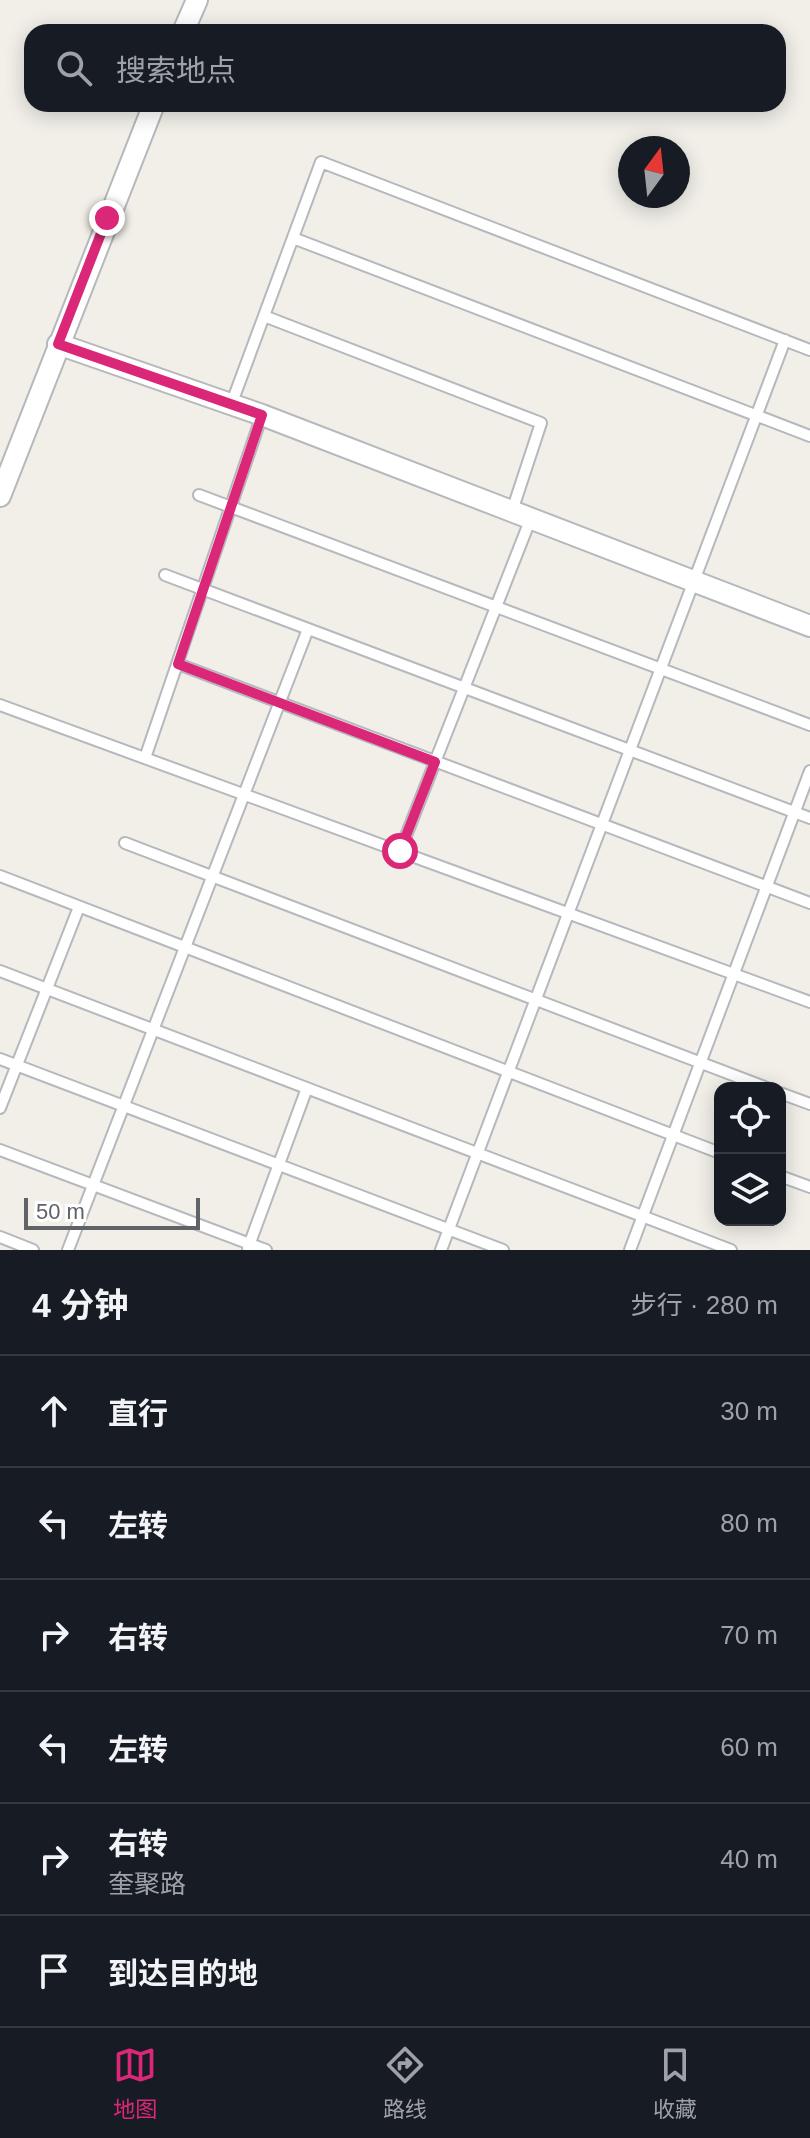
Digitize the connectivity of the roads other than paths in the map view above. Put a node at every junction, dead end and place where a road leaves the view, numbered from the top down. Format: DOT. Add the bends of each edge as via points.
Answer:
graph roads {
  1 [pos="197,0"];
  2 [pos="186,24"];
  3 [pos="151,112"];
  4 [pos="293,238"];
  5 [pos="264,316"];
  6 [pos="785,340"];
  7 [pos="58,344"];
  8 [pos="810,350"];
  9 [pos="231,405"];
  10 [pos="262,415"];
  11 [pos="757,416"];
  12 [pos="810,436"];
  13 [pos="199,495"];
  14 [pos="0,496"];
  15 [pos="231,506"];
  16 [pos="522,515"];
  17 [pos="165,575"];
  18 [pos="697,582"];
  19 [pos="202,589"];
  20 [pos="496,607"];
  21 [pos="810,626"];
  22 [pos="308,629"];
  23 [pos="178,664"];
  24 [pos="663,670"];
  25 [pos="465,688"];
  26 [pos="279,703"];
  27 [pos="0,705"];
  28 [pos="810,725"];
  29 [pos="632,751"];
  30 [pos="145,758"];
  31 [pos="435,762"];
  32 [pos="810,771"];
  33 [pos="244,794"];
  34 [pos="794,812"];
  35 [pos="810,818"];
  36 [pos="603,825"];
  37 [pos="125,843"];
  38 [pos="400,851"];
  39 [pos="0,876"];
  40 [pos="212,876"];
  41 [pos="767,887"];
  42 [pos="810,903"];
  43 [pos="79,907"];
  44 [pos="570,913"];
  45 [pos="185,947"];
  46 [pos="0,971"];
  47 [pos="734,974"];
  48 [pos="47,989"];
  49 [pos="536,1000"];
  50 [pos="810,1002"];
  51 [pos="153,1029"];
  52 [pos="0,1059"];
  53 [pos="701,1063"];
  54 [pos="17,1065"];
  55 [pos="509,1071"];
  56 [pos="751,1082"];
  57 [pos="307,1088"];
  58 [pos="786,1095"];
  59 [pos="810,1104"];
  60 [pos="123,1106"];
  61 [pos="0,1108"];
  62 [pos="673,1135"];
  63 [pos="0,1150"];
  64 [pos="714,1151"];
  65 [pos="478,1153"];
  66 [pos="279,1165"];
  67 [pos="786,1178"];
  68 [pos="93,1185"];
  69 [pos="810,1187"];
  70 [pos="643,1216"];
  71 [pos="449,1229"];
  72 [pos="0,1237"];
  73 [pos="248,1247"];
  74 [pos="33,1250"];
  75 [pos="68,1250"];
  76 [pos="266,1250"];
  77 [pos="441,1250"];
  78 [pos="503,1250"];
  79 [pos="630,1250"];
  80 [pos="731,1250"];
  1 -- 2 [label="street"];
  3 -- 7 [label="street"];
  4 -- 5 [label="lane"];
  4 -- 6 [label="lane" via="321,162"];
  4 -- 11 [label="lane"];
  5 -- 9 [label="lane"];
  5 -- 16 [label="lane" via="541,423"];
  6 -- 8 [label="lane"];
  6 -- 11 [label="lane"];
  7 -- 9 [label="street"];
  7 -- 14 [label="street"];
  9 -- 10 [label="street"];
  10 -- 15 [label="lane"];
  10 -- 16 [label="street"];
  11 -- 12 [label="lane"];
  11 -- 18 [label="lane"];
  13 -- 15 [label="lane"];
  15 -- 19 [label="lane"];
  15 -- 20 [label="lane"];
  16 -- 18 [label="street"];
  16 -- 20 [label="lane"];
  17 -- 19 [label="lane"];
  18 -- 21 [label="street"];
  18 -- 24 [label="lane"];
  19 -- 22 [label="lane"];
  19 -- 23 [label="lane"];
  20 -- 24 [label="lane"];
  20 -- 25 [label="lane"];
  22 -- 25 [label="lane"];
  22 -- 26 [label="lane"];
  23 -- 26 [label="lane"];
  23 -- 30 [label="lane"];
  24 -- 28 [label="lane"];
  24 -- 29 [label="lane"];
  25 -- 29 [label="lane"];
  25 -- 31 [label="lane"];
  26 -- 31 [label="lane"];
  26 -- 33 [label="lane"];
  27 -- 30 [label="lane"];
  29 -- 34 [label="lane"];
  29 -- 36 [label="lane"];
  30 -- 33 [label="lane"];
  31 -- 36 [label="lane"];
  31 -- 38 [label="lane"];
  32 -- 34 [label="lane"];
  33 -- 38 [label="lane"];
  33 -- 40 [label="lane"];
  34 -- 35 [label="lane"];
  34 -- 41 [label="lane"];
  36 -- 41 [label="lane"];
  36 -- 44 [label="lane"];
  37 -- 40 [label="lane"];
  38 -- 44 [label="lane"];
  39 -- 43 [label="lane"];
  40 -- 45 [label="lane"];
  40 -- 49 [label="lane"];
  41 -- 42 [label="lane"];
  41 -- 47 [label="lane"];
  43 -- 45 [label="lane"];
  43 -- 48 [label="lane"];
  44 -- 47 [label="lane"];
  44 -- 49 [label="lane"];
  45 -- 51 [label="lane"];
  45 -- 55 [label="lane"];
  46 -- 48 [label="lane"];
  47 -- 50 [label="lane"];
  47 -- 53 [label="lane"];
  48 -- 51 [label="lane"];
  48 -- 54 [label="lane"];
  49 -- 53 [label="lane"];
  49 -- 55 [label="lane"];
  51 -- 57 [label="lane"];
  51 -- 60 [label="lane"];
  52 -- 54 [label="lane"];
  53 -- 56 [label="lane"];
  53 -- 62 [label="lane"];
  54 -- 60 [label="lane"];
  54 -- 61 [label="lane"];
  55 -- 62 [label="lane"];
  55 -- 65 [label="lane"];
  57 -- 65 [label="lane"];
  57 -- 66 [label="lane"];
  58 -- 59 [label="lane"];
  60 -- 66 [label="lane"];
  60 -- 68 [label="lane"];
  62 -- 64 [label="lane"];
  62 -- 70 [label="lane"];
  63 -- 68 [label="lane"];
  65 -- 70 [label="lane"];
  65 -- 71 [label="lane"];
  66 -- 71 [label="lane"];
  66 -- 73 [label="lane"];
  67 -- 69 [label="lane"];
  68 -- 73 [label="lane"];
  68 -- 75 [label="lane"];
  70 -- 79 [label="lane"];
  70 -- 80 [label="lane"];
  71 -- 77 [label="lane"];
  71 -- 78 [label="lane"];
  72 -- 74 [label="lane"];
  73 -- 76 [label="lane"];
}
